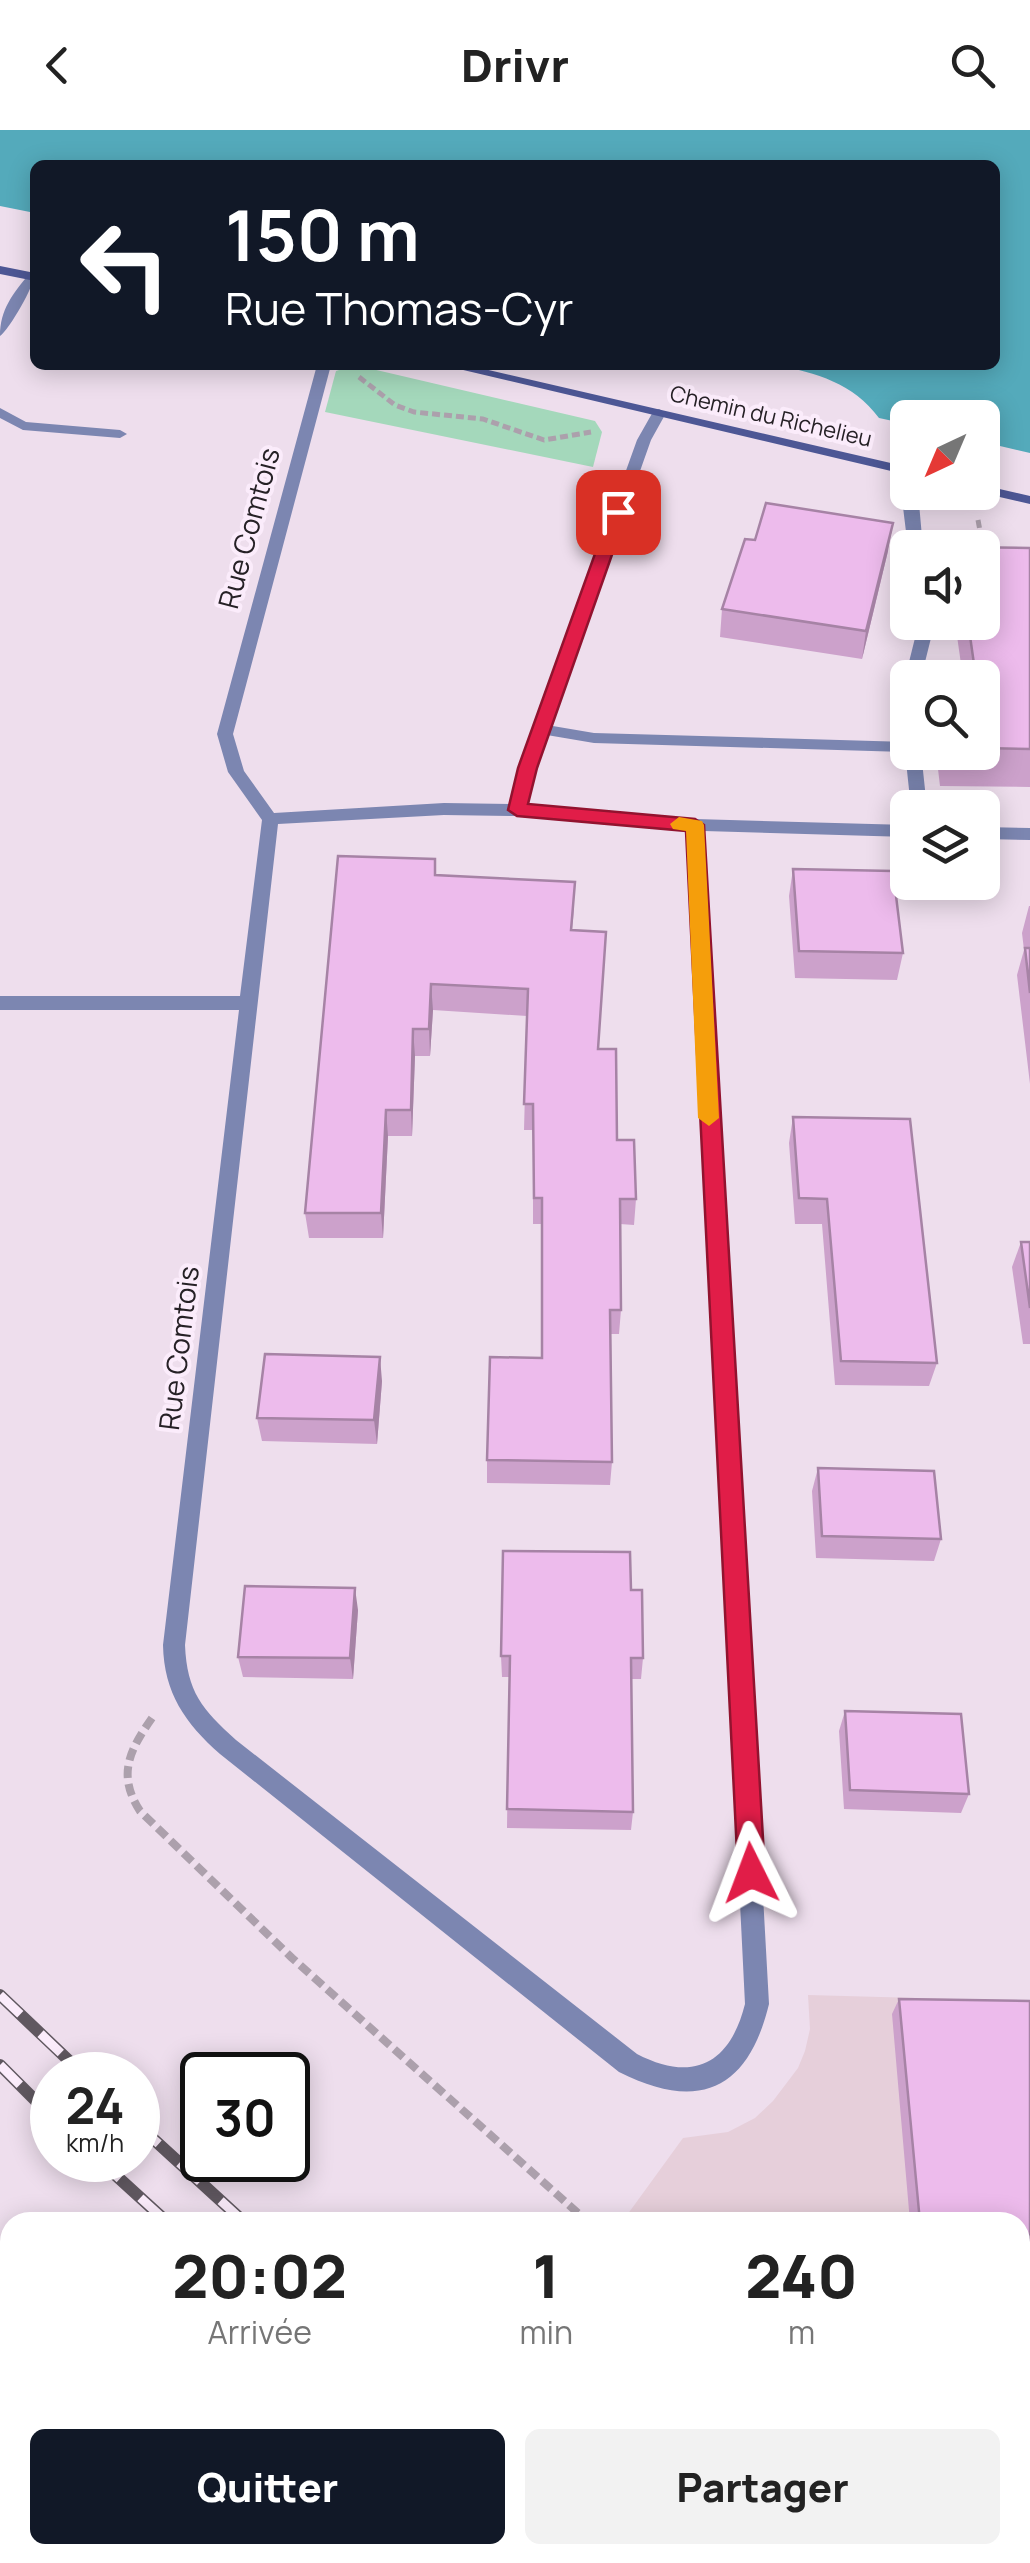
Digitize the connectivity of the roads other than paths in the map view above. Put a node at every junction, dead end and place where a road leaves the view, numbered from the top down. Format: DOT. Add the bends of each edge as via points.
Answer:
graph roads {
  1 [pos="0,270"];
  2 [pos="30,276"];
  3 [pos="30,283"];
  4 [pos="0,332"];
  5 [pos="323,370"];
  6 [pos="472,370"];
  7 [pos="0,412"];
  8 [pos="659,413"];
  9 [pos="120,434"];
  10 [pos="890,467"];
  11 [pos="1000,493"];
  12 [pos="1030,500"];
  13 [pos="542,730"];
  14 [pos="890,749"];
  15 [pos="517,810"];
  16 [pos="270,819"];
  17 [pos="695,825"];
  18 [pos="890,830"];
  19 [pos="1000,833"];
  20 [pos="1030,834"];
  21 [pos="0,1003"];
  22 [pos="249,1003"];
  1 -- 2 [label="main road"];
  3 -- 4 [label="street"];
  5 -- 16 [label="street, Rue Comtois" via="224,734 236,772"];
  6 -- 8 [label="main road, Chemin du Richelieu"];
  7 -- 9 [label="street" via="22,426"];
  8 -- 10 [label="main road, Chemin du Richelieu"];
  8 -- 13 [label="street"];
  11 -- 12 [label="main road"];
  13 -- 14 [label="street" via="594,738"];
  13 -- 15 [label="street"];
  15 -- 16 [label="street"];
  15 -- 17 [label="street"];
  16 -- 22 [label="street, Rue Comtois"];
  17 -- 18 [label="street"];
  17 -- 22 [label="street, Rue Comtois" via="756,2004 740,2053 713,2074 679,2082 628,2064 228,1747 196,1716 177,1685 174,1645"];
  19 -- 20 [label="street"];
  21 -- 22 [label="street"];
}
